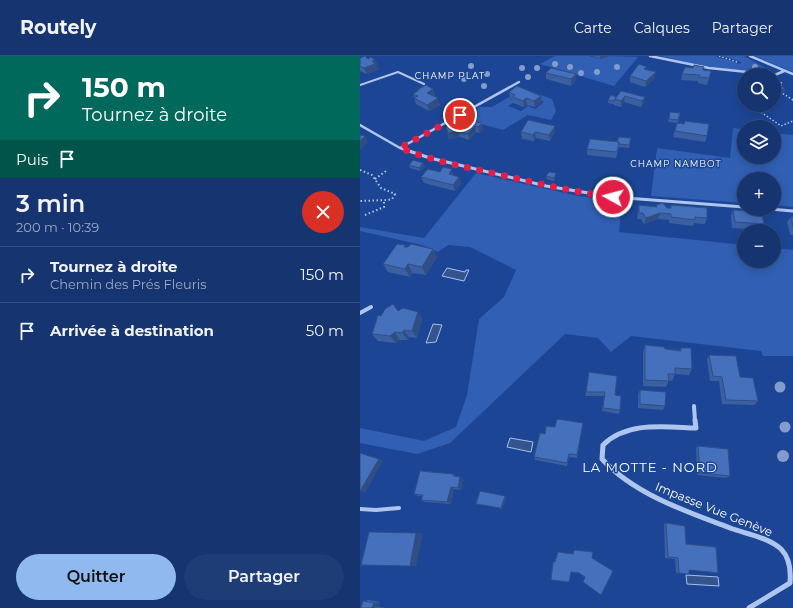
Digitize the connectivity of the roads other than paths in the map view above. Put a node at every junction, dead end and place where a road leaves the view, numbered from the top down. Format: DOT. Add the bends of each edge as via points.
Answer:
graph roads {
  1 [pos="650,56"];
  2 [pos="750,56"];
  3 [pos="784,71"];
  4 [pos="793,74"];
  5 [pos="519,82"];
  6 [pos="424,84"];
  7 [pos="360,85"];
  8 [pos="360,125"];
  9 [pos="400,148"];
  10 [pos="737,206"];
  11 [pos="781,210"];
  12 [pos="793,211"];
  13 [pos="371,307"];
  14 [pos="360,312"];
  15 [pos="694,406"];
  16 [pos="399,508"];
  17 [pos="360,509"];
  18 [pos="749,608"];
  1 -- 3 [label="street" via="709,68 776,75"];
  2 -- 3 [label="street"];
  3 -- 4 [label="street"];
  5 -- 9 [label="street"];
  6 -- 7 [label="lane" via="398,72"];
  8 -- 9 [label="street"];
  9 -- 10 [label="street" via="430,158 585,193"];
  11 -- 12 [label="street"];
  13 -- 14 [label="street"];
  15 -- 18 [label="street, Impasse Vue Genève" via="696,428 649,427 627,430 607,440 602,447 601,455 612,472 655,497 782,548 790,559 793,572 790,583"];
  16 -- 17 [label="lane"];
}
